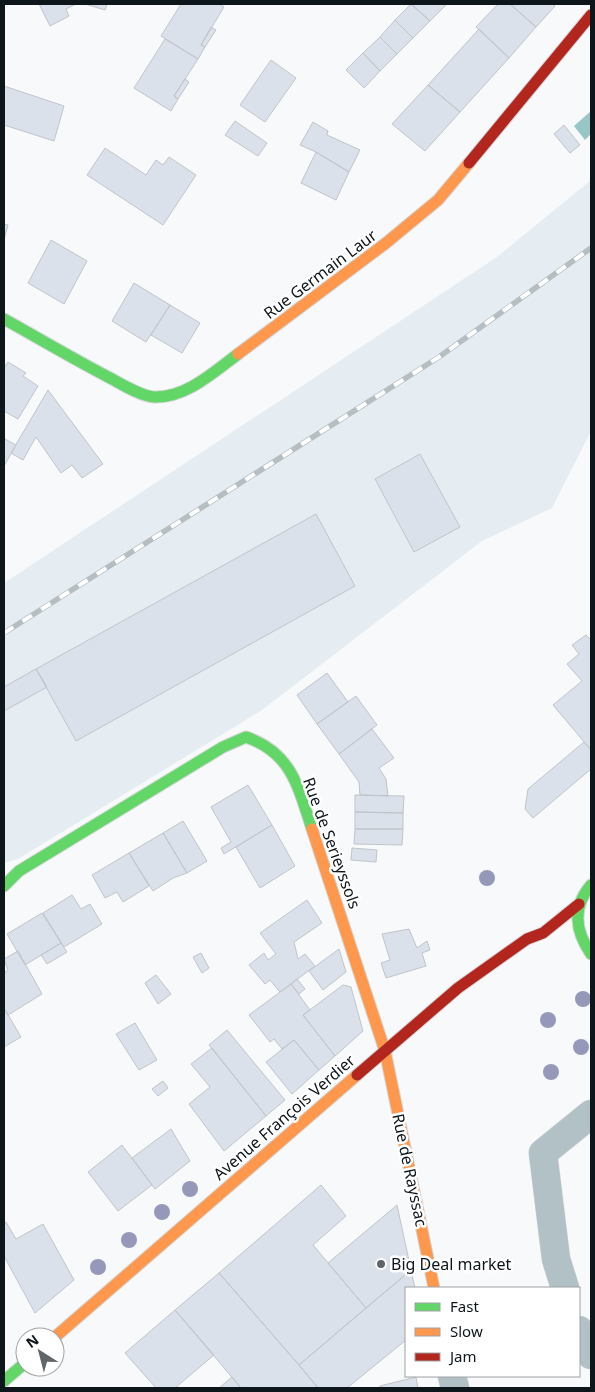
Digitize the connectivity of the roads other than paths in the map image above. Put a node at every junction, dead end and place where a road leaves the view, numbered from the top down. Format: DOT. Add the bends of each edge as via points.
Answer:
graph roads {
  1 [pos="591,15"];
  2 [pos="4,319"];
  3 [pos="591,884"];
  4 [pos="4,886"];
  5 [pos="579,904"];
  6 [pos="544,933"];
  7 [pos="588,950"];
  8 [pos="385,1051"];
  9 [pos="591,1114"];
  10 [pos="434,1287"];
  11 [pos="565,1287"];
  12 [pos="65,1328"];
  13 [pos="580,1333"];
  14 [pos="591,1355"];
  15 [pos="15,1372"];
  16 [pos="4,1381"];
  1 -- 2 [label="street, Rue Germain Laur" via="438,200 201,382 176,393 153,397 74,359"];
  3 -- 5 [label="street"];
  4 -- 8 [label="street, Rue de Serieyssols" via="19,871 223,746 246,737 268,744 280,756 298,788"];
  5 -- 6 [label="street, Avenue François Verdier"];
  5 -- 7 [label="street" via="578,932"];
  6 -- 7 [label="street"];
  6 -- 8 [label="street, Avenue François Verdier" via="527,939 458,988"];
  8 -- 10 [label="street, Rue de Rayssac"];
  8 -- 12 [label="street, Avenue François Verdier"];
  9 -- 11 [label="street" via="543,1154 556,1259"];
  13 -- 14 [label="street"];
  15 -- 16 [label="street"];
}
